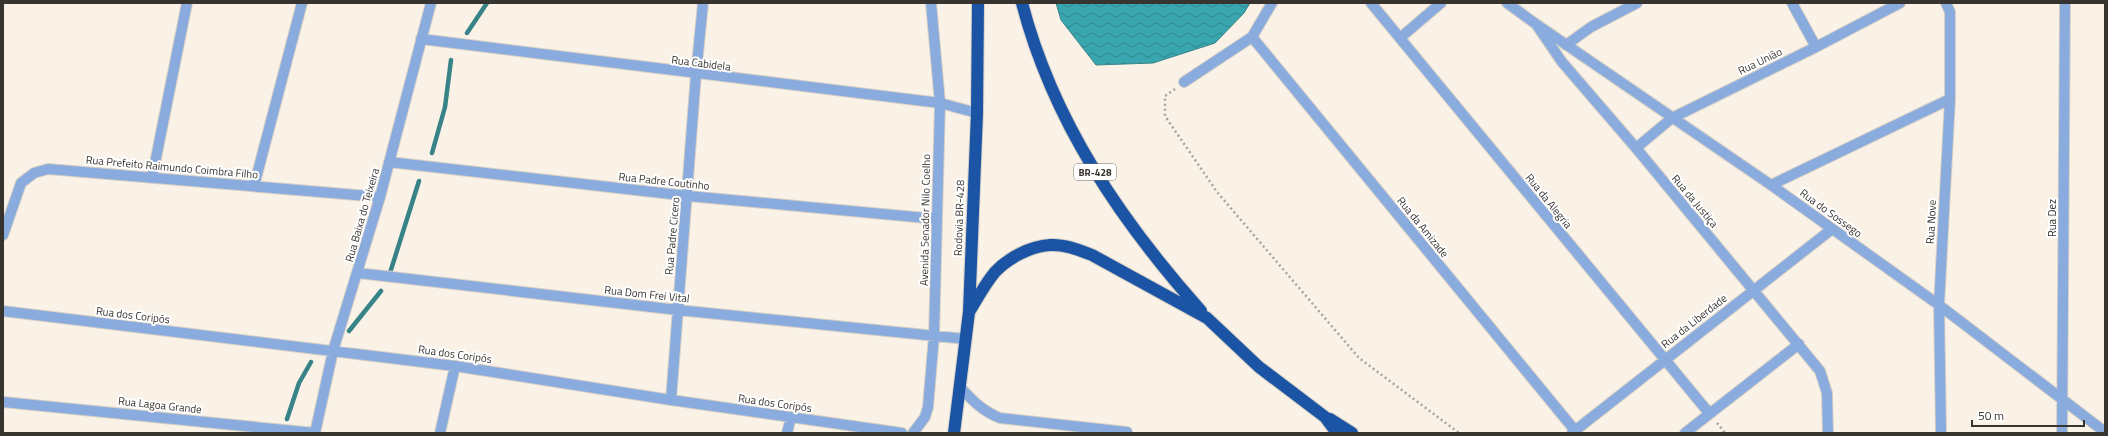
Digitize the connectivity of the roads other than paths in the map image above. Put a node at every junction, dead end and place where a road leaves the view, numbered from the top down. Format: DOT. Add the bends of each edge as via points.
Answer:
graph roads {
  1 [pos="187,3"];
  2 [pos="302,3"];
  3 [pos="431,3"];
  4 [pos="703,3"];
  5 [pos="931,3"];
  6 [pos="978,3"];
  7 [pos="1022,3"];
  8 [pos="1272,3"];
  9 [pos="1371,3"];
  10 [pos="1441,3"];
  11 [pos="1507,3"];
  12 [pos="1637,3"];
  13 [pos="1792,3"];
  14 [pos="1900,3"];
  15 [pos="2065,3"];
  16 [pos="1950,6"];
  17 [pos="1536,24"];
  18 [pos="1252,37"];
  19 [pos="1400,38"];
  20 [pos="421,40"];
  21 [pos="1566,45"];
  22 [pos="1816,47"];
  23 [pos="696,74"];
  24 [pos="1184,82"];
  25 [pos="1950,98"];
  26 [pos="940,103"];
  27 [pos="977,113"];
  28 [pos="1672,118"];
  29 [pos="1636,148"];
  30 [pos="389,162"];
  31 [pos="152,178"];
  32 [pos="1771,185"];
  33 [pos="254,186"];
  34 [pos="688,196"];
  35 [pos="380,197"];
  36 [pos="937,219"];
  37 [pos="1832,229"];
  38 [pos="3,235"];
  39 [pos="358,273"];
  40 [pos="1754,290"];
  41 [pos="1939,305"];
  42 [pos="678,310"];
  43 [pos="3,311"];
  44 [pos="969,312"];
  45 [pos="1208,318"];
  46 [pos="934,336"];
  47 [pos="966,339"];
  48 [pos="1799,344"];
  49 [pos="334,351"];
  50 [pos="1664,360"];
  51 [pos="455,366"];
  52 [pos="959,386"];
  53 [pos="671,400"];
  54 [pos="2063,401"];
  55 [pos="3,402"];
  56 [pos="1709,413"];
  57 [pos="791,417"];
  58 [pos="1325,417"];
  59 [pos="877,431"];
  60 [pos="1127,432"];
  61 [pos="1574,432"];
  62 [pos="2105,432"];
  63 [pos="315,433"];
  64 [pos="440,433"];
  65 [pos="787,433"];
  66 [pos="902,433"];
  67 [pos="913,433"];
  68 [pos="954,433"];
  69 [pos="1337,433"];
  70 [pos="1352,433"];
  71 [pos="1685,433"];
  72 [pos="1828,433"];
  73 [pos="1941,433"];
  74 [pos="2062,433"];
  1 -- 31 [label="street"];
  2 -- 33 [label="street"];
  3 -- 20 [label="street, Rua Baixa do Teixeira"];
  4 -- 23 [label="street, Rua Padre Cicero"];
  5 -- 26 [label="street, Avenida Senador Nilo Coelho"];
  6 -- 27 [label="highway, Rodovia BR-428"];
  7 -- 45 [label="highway, BR-428" via="1030,34 1059,108 1104,188 1164,270"];
  8 -- 18 [label="street"];
  9 -- 19 [label="street, Rua da Alegria"];
  10 -- 19 [label="street"];
  11 -- 17 [label="street, Rua da Justiça"];
  12 -- 21 [label="street" via="1591,27"];
  13 -- 22 [label="street"];
  14 -- 22 [label="street, Rua União"];
  15 -- 54 [label="street, Rua Dez"];
  16 -- 25 [label="street, Rua Nove"];
  17 -- 21 [label="street, Rua do Sossego"];
  17 -- 29 [label="street, Rua da Justiça" via="1562,62"];
  18 -- 24 [label="street"];
  18 -- 61 [label="street, Rua da Amizade"];
  19 -- 50 [label="street, Rua da Alegria"];
  20 -- 23 [label="street, Rua Cabidela"];
  20 -- 30 [label="street, Rua Baixa do Teixeira"];
  21 -- 28 [label="street, Rua do Sossego"];
  22 -- 28 [label="street, Rua União"];
  23 -- 26 [label="street, Rua Cabidela"];
  23 -- 34 [label="street, Rua Padre Cicero"];
  25 -- 32 [label="street"];
  25 -- 41 [label="street, Rua Nove"];
  26 -- 27 [label="street, Rua Cabidela"];
  26 -- 36 [label="street, Avenida Senador Nilo Coelho"];
  27 -- 44 [label="highway, Rodovia BR-428"];
  28 -- 29 [label="street, Rua União"];
  28 -- 32 [label="street, Rua do Sossego"];
  29 -- 40 [label="street, Rua da Justiça"];
  30 -- 34 [label="street, Rua Padre Coutinho"];
  30 -- 35 [label="street, Rua Baixa do Teixeira"];
  31 -- 33 [label="street, Rua Prefeito Raimundo Coimbra Filho"];
  31 -- 38 [label="street, Rua Prefeito Raimundo Coimbra Filho" via="48,169 34,173 21,182"];
  32 -- 37 [label="street, Rua do Sossego"];
  33 -- 35 [label="street, Rua Prefeito Raimundo Coimbra Filho"];
  34 -- 36 [label="street, Rua Padre Coutinho"];
  34 -- 42 [label="street, Rua Padre Cicero"];
  35 -- 39 [label="street, Rua Baixa do Teixeira"];
  36 -- 46 [label="street, Avenida Senador Nilo Coelho"];
  37 -- 40 [label="street, Rua da Liberdade"];
  37 -- 41 [label="street, Rua do Sossego"];
  39 -- 42 [label="street, Rua Dom Frei Vital"];
  39 -- 49 [label="street, Rua Baixa do Teixeira"];
  40 -- 48 [label="street, Rua da Justiça"];
  40 -- 50 [label="street, Rua da Liberdade"];
  41 -- 54 [label="street, Rua do Sossego"];
  41 -- 73 [label="street, Rua Nove"];
  42 -- 46 [label="street, Rua Dom Frei Vital"];
  42 -- 53 [label="street, Rua Padre Cicero"];
  43 -- 49 [label="street, Rua dos Coripós"];
  44 -- 45 [label="highway" via="995,272 1029,250 1050,245 1074,248 1092,255"];
  44 -- 47 [label="highway, Rodovia BR-428"];
  45 -- 58 [label="highway, BR-428" via="1260,367"];
  46 -- 47 [label="street, Rua Dom Frei Vital"];
  46 -- 67 [label="street, Avenida Senador Nilo Coelho" via="928,407 925,417"];
  47 -- 52 [label="highway, Rodovia BR-428"];
  48 -- 56 [label="street"];
  48 -- 72 [label="street, Rua da Justiça" via="1820,371 1825,382 1828,393"];
  49 -- 51 [label="street, Rua dos Coripós"];
  49 -- 63 [label="street, Rua Baixa do Teixeira"];
  50 -- 56 [label="street, Rua da Alegria"];
  50 -- 61 [label="street, Rua da Liberdade"];
  51 -- 53 [label="street, Rua dos Coripós"];
  51 -- 64 [label="street"];
  52 -- 60 [label="street" via="974,403 1000,418"];
  52 -- 68 [label="highway, Rodovia BR-428"];
  53 -- 57 [label="street, Rua dos Coripós"];
  54 -- 62 [label="street, Rua do Sossego"];
  54 -- 74 [label="street, Rua Dez"];
  55 -- 63 [label="street, Rua Lagoa Grande"];
  56 -- 71 [label="street"];
  57 -- 59 [label="street, Rua dos Coripós"];
  57 -- 65 [label="street"];
  58 -- 69 [label="highway"];
  58 -- 70 [label="highway, BR-428"];
  59 -- 66 [label="street, Rua dos Coripós"];
}
